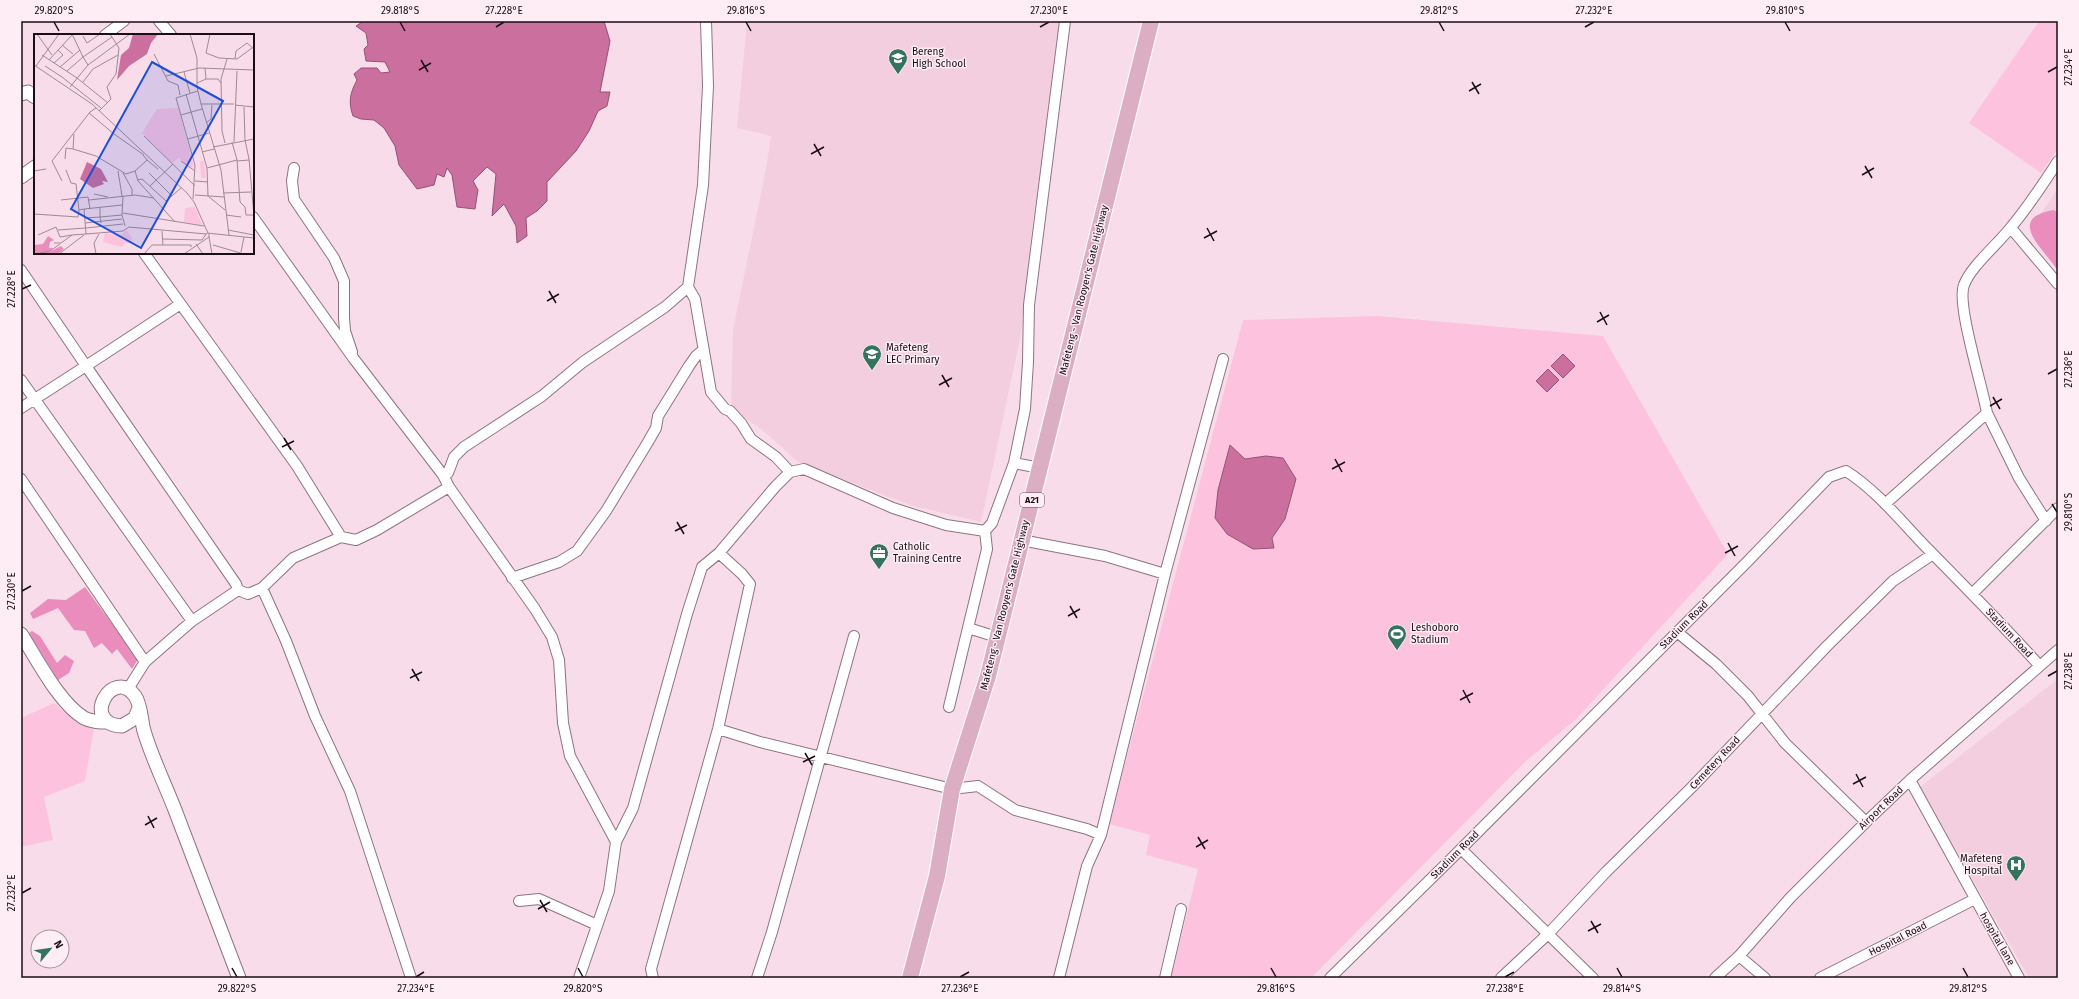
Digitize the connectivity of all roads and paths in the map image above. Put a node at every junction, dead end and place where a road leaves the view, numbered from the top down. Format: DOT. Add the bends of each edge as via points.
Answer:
graph roads {
  1 [pos="124,21"];
  2 [pos="159,21"];
  3 [pos="706,21"];
  4 [pos="1065,21"];
  5 [pos="1151,21"];
  6 [pos="106,34"];
  7 [pos="170,34"];
  8 [pos="2058,162"];
  9 [pos="34,168"];
  10 [pos="294,168"];
  11 [pos="21,177"];
  12 [pos="254,218"];
  13 [pos="2011,228"];
  14 [pos="145,254"];
  15 [pos="21,270"];
  16 [pos="2058,284"];
  17 [pos="688,288"];
  18 [pos="179,304"];
  19 [pos="703,350"];
  20 [pos="354,359"];
  21 [pos="1223,359"];
  22 [pos="86,366"];
  23 [pos="21,380"];
  24 [pos="34,398"];
  25 [pos="21,408"];
  26 [pos="1987,413"];
  27 [pos="1014,462"];
  28 [pos="1040,468"];
  29 [pos="790,472"];
  30 [pos="443,475"];
  31 [pos="21,479"];
  32 [pos="449,487"];
  33 [pos="1885,504"];
  34 [pos="2058,508"];
  35 [pos="2046,521"];
  36 [pos="984,531"];
  37 [pos="342,537"];
  38 [pos="1021,540"];
  39 [pos="718,553"];
  40 [pos="1933,554"];
  41 [pos="1165,574"];
  42 [pos="512,578"];
  43 [pos="262,588"];
  44 [pos="238,590"];
  45 [pos="1972,594"];
  46 [pos="192,621"];
  47 [pos="968,628"];
  48 [pos="1677,632"];
  49 [pos="21,634"];
  50 [pos="854,636"];
  51 [pos="997,637"];
  52 [pos="2058,650"];
  53 [pos="146,662"];
  54 [pos="2039,665"];
  55 [pos="128,690"];
  56 [pos="102,701"];
  57 [pos="949,707"];
  58 [pos="139,708"];
  59 [pos="76,711"];
  60 [pos="1762,712"];
  61 [pos="108,722"];
  62 [pos="126,724"];
  63 [pos="718,729"];
  64 [pos="147,740"];
  65 [pos="821,757"];
  66 [pos="1910,780"];
  67 [pos="952,790"];
  68 [pos="1866,822"];
  69 [pos="1101,834"];
  70 [pos="616,842"];
  71 [pos="1462,848"];
  72 [pos="1975,899"];
  73 [pos="519,901"];
  74 [pos="1181,909"];
  75 [pos="597,925"];
  76 [pos="1549,933"];
  77 [pos="1739,956"];
  78 [pos="239,978"];
  79 [pos="411,978"];
  80 [pos="579,978"];
  81 [pos="653,978"];
  82 [pos="757,978"];
  83 [pos="910,978"];
  84 [pos="1059,978"];
  85 [pos="1165,978"];
  86 [pos="1330,978"];
  87 [pos="1501,978"];
  88 [pos="1593,978"];
  89 [pos="1715,978"];
  90 [pos="1765,978"];
  91 [pos="1820,978"];
  92 [pos="2020,978"];
  1 -- 6 [label="street"];
  2 -- 7 [label="street"];
  3 -- 17 [label="street" via="708,86 703,185"];
  4 -- 27 [label="street" via="1029,305 1025,409"];
  5 -- 28 [label="main road, Mafeteng - Van Rooyen's Gate Highway / A21"];
  8 -- 13 [label="street"];
  9 -- 11 [label="street"];
  10 -- 20 [label="street" via="294,199 334,258 344,281 345,331"];
  12 -- 20 [label="street"];
  13 -- 16 [label="street"];
  13 -- 26 [label="street" via="1973,270 1964,285 1962,301"];
  14 -- 18 [label="street"];
  15 -- 22 [label="street"];
  17 -- 19 [label="street" via="695,299"];
  17 -- 30 [label="street" via="665,307 583,362 542,396 464,447 454,457 448,473"];
  18 -- 22 [label="street"];
  18 -- 37 [label="street" via="297,466"];
  19 -- 29 [label="street" via="711,392 741,423 751,439 776,457"];
  19 -- 42 [label="street" via="685,372 658,416 656,428 648,442 606,511 577,551 559,562"];
  20 -- 30 [label="street"];
  21 -- 41 [label="street"];
  22 -- 24 [label="street"];
  22 -- 44 [label="street"];
  23 -- 24 [label="street"];
  24 -- 25 [label="street"];
  24 -- 46 [label="street"];
  26 -- 33 [label="street"];
  26 -- 35 [label="street" via="2019,478"];
  27 -- 28 [label="street"];
  27 -- 36 [label="street" via="992,522"];
  28 -- 38 [label="main road, Mafeteng - Van Rooyen's Gate Highway / A21"];
  29 -- 36 [label="street" via="804,469 893,508 946,525"];
  29 -- 39 [label="street"];
  30 -- 32 [label="street"];
  31 -- 53 [label="street"];
  32 -- 37 [label="street" via="356,540"];
  32 -- 42 [label="street"];
  33 -- 40 [label="street, Stadium Road"];
  33 -- 48 [label="street, Stadium Road" via="1846,471 1829,476"];
  34 -- 35 [label="street"];
  35 -- 45 [label="street"];
  36 -- 47 [label="street" via="987,550"];
  37 -- 43 [label="street" via="293,558"];
  38 -- 41 [label="street" via="1105,556"];
  38 -- 51 [label="main road, Mafeteng - Van Rooyen's Gate Highway / A21"];
  39 -- 63 [label="street" via="750,584"];
  39 -- 70 [label="street" via="702,567 633,808"];
  40 -- 45 [label="street, Stadium Road"];
  40 -- 60 [label="street, Cemetery Road" via="1893,581"];
  41 -- 69 [label="street"];
  42 -- 70 [label="street" via="552,637 559,660 563,723 570,756"];
  43 -- 44 [label="street" via="248,594"];
  43 -- 79 [label="street" via="315,716 350,791"];
  44 -- 46 [label="street"];
  45 -- 54 [label="street, Stadium Road"];
  46 -- 53 [label="street"];
  47 -- 51 [label="street"];
  47 -- 57 [label="street"];
  48 -- 60 [label="street" via="1716,664"];
  48 -- 71 [label="street, Stadium Road"];
  49 -- 59 [label="street" via="56,688"];
  50 -- 65 [label="street"];
  51 -- 67 [label="main road, Mafeteng - Van Rooyen's Gate Highway / A21" via="988,676"];
  52 -- 54 [label="street, Airport Road"];
  53 -- 55 [label="street"];
  54 -- 66 [label="street, Airport Road"];
  55 -- 56 [label="street" via="112,689"];
  55 -- 58 [label="street" via="135,695"];
  56 -- 59 [label="street" via="85,711"];
  56 -- 61 [label="street" via="102,712"];
  58 -- 62 [label="street" via="135,718"];
  58 -- 64 [label="street"];
  59 -- 61 [label="street" via="85,718"];
  60 -- 68 [label="street" via="1785,743"];
  60 -- 76 [label="street, Cemetery Road"];
  61 -- 62 [label="street"];
  62 -- 64 [label="street"];
  63 -- 65 [label="street"];
  63 -- 81 [label="street" via="651,969"];
  64 -- 78 [label="street"];
  65 -- 67 [label="street"];
  65 -- 82 [label="street"];
  66 -- 68 [label="street, Airport Road"];
  66 -- 72 [label="street"];
  67 -- 69 [label="street" via="978,786 1015,810 1087,828"];
  67 -- 83 [label="main road, Mafeteng - Van Rooyen's Gate Highway / A21" via="936,876"];
  68 -- 77 [label="street, Airport Road" via="1790,898"];
  69 -- 84 [label="street" via="1087,866"];
  70 -- 75 [label="street" via="609,891"];
  71 -- 76 [label="street"];
  71 -- 86 [label="street, Stadium Road"];
  72 -- 91 [label="street, Hospital Road"];
  72 -- 92 [label="street, hospital lane"];
  73 -- 75 [label="street" via="539,899"];
  74 -- 85 [label="street"];
  75 -- 80 [label="street"];
  76 -- 87 [label="street, Cemetery Road"];
  76 -- 88 [label="street"];
  77 -- 89 [label="street, Airport Road"];
  77 -- 90 [label="street"];
}
